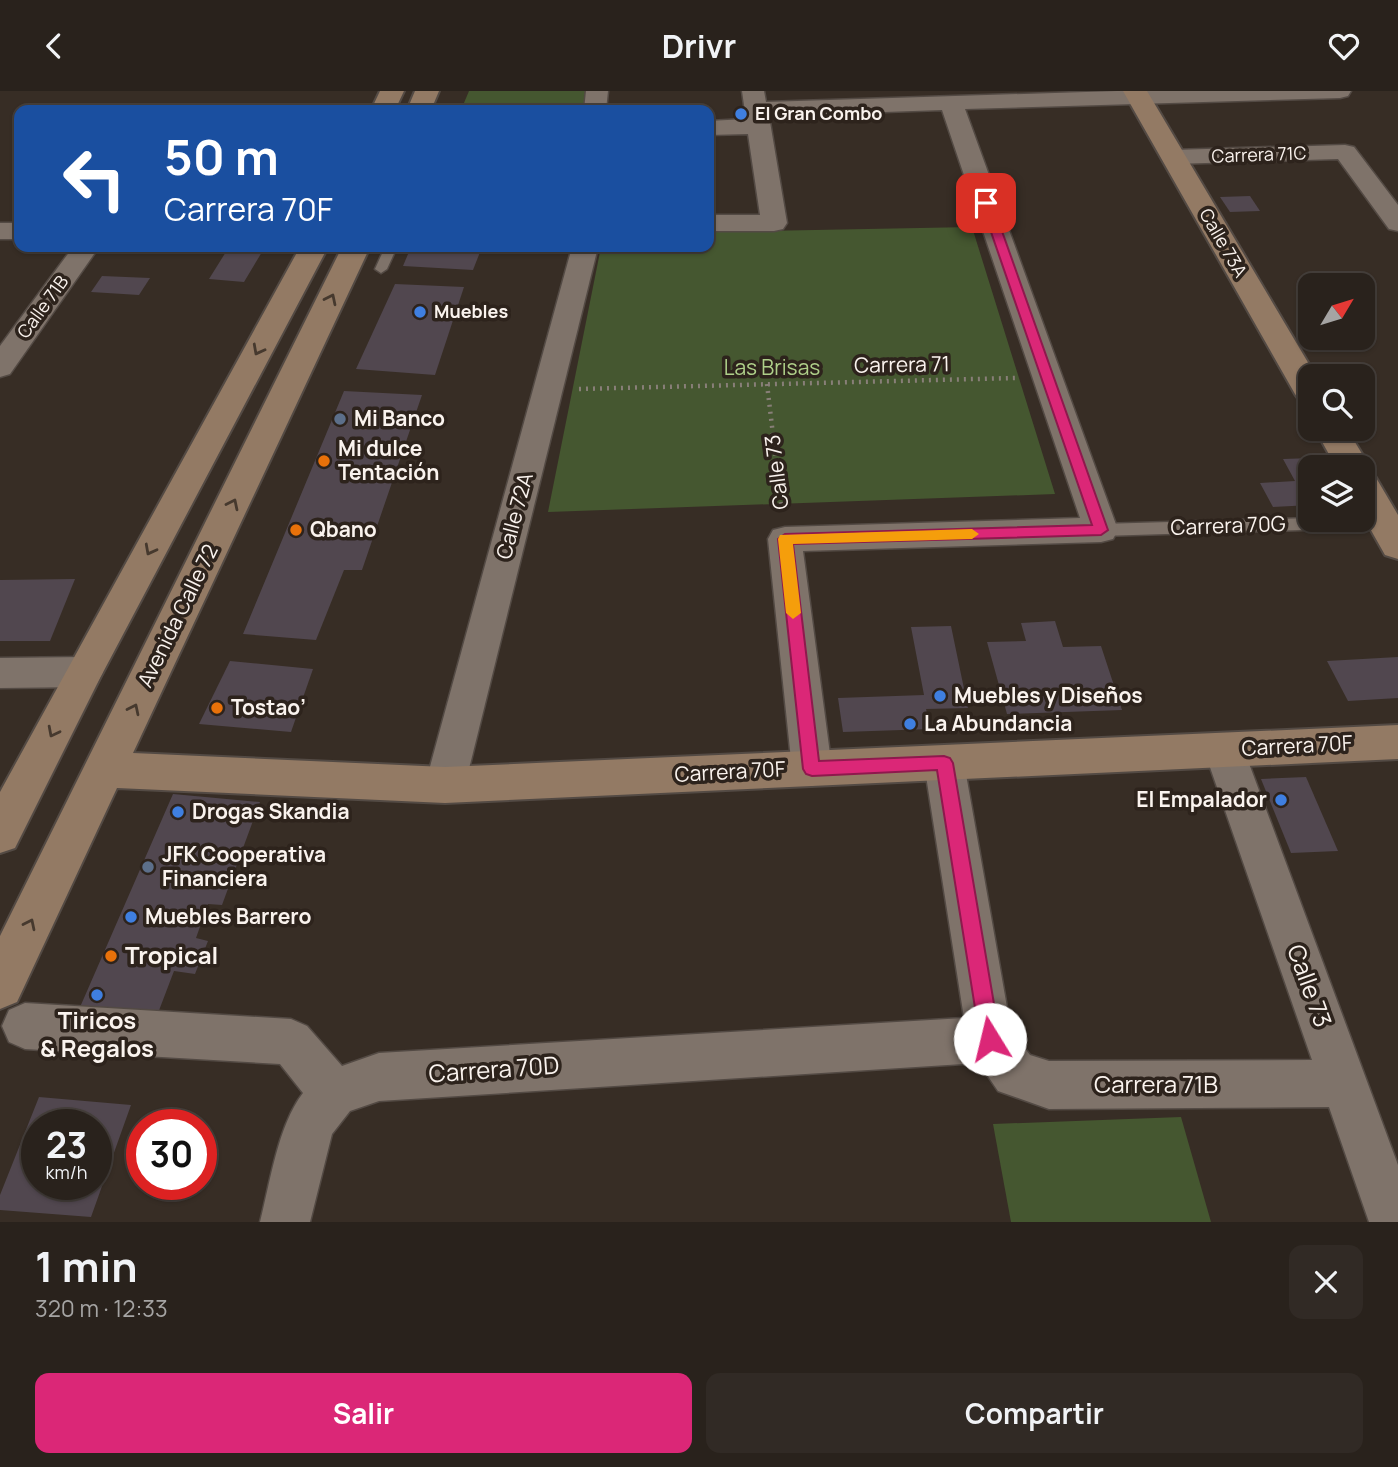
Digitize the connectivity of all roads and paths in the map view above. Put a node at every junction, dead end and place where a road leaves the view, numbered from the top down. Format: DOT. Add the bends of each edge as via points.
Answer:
graph roads {
  1 [pos="1340,91"];
  2 [pos="1137,95"];
  3 [pos="951,103"];
  4 [pos="756,109"];
  5 [pos="714,126"];
  6 [pos="1173,157"];
  7 [pos="714,223"];
  8 [pos="1398,223"];
  9 [pos="82,252"];
  10 [pos="311,252"];
  11 [pos="584,252"];
  12 [pos="369,258"];
  13 [pos="0,367"];
  14 [pos="1298,372"];
  15 [pos="1047,377"];
  16 [pos="767,384"];
  17 [pos="548,390"];
  18 [pos="1375,502"];
  19 [pos="1101,530"];
  20 [pos="1394,530"];
  21 [pos="785,539"];
  22 [pos="84,671"];
  23 [pos="0,673"];
  24 [pos="1398,742"];
  25 [pos="1224,750"];
  26 [pos="944,763"];
  27 [pos="812,769"];
  28 [pos="104,770"];
  29 [pos="445,785"];
  30 [pos="0,835"];
  31 [pos="0,986"];
  32 [pos="25,1026"];
  33 [pos="990,1039"];
  34 [pos="1343,1083"];
  35 [pos="334,1093"];
  36 [pos="285,1222"];
  37 [pos="1394,1222"];
  1 -- 2 [label="street"];
  2 -- 3 [label="street"];
  2 -- 6 [label="main road, Calle 73A"];
  3 -- 4 [label="street"];
  3 -- 15 [label="street"];
  4 -- 5 [label="street"];
  4 -- 7 [label="street" via="774,223"];
  6 -- 8 [label="street, Carrera 71C" via="1345,152"];
  6 -- 14 [label="main road, Calle 73A"];
  9 -- 13 [label="street, Calle 71B"];
  10 -- 22 [label="main road, one-way"];
  11 -- 17 [label="street, Calle 72A"];
  28 -- 12 [label="main road, Avenida Calle 72, one-way"];
  15 -- 16 [label="path, Carrera 71"];
  15 -- 19 [label="street"];
  16 -- 17 [label="path, Carrera 71"];
  16 -- 21 [label="path, Calle 73"];
  17 -- 29 [label="street, Calle 72A"];
  18 -- 20 [label="main road"];
  19 -- 20 [label="lane, Carrera 70G"];
  19 -- 21 [label="street"];
  21 -- 27 [label="street, Calle 73"];
  22 -- 23 [label="street"];
  22 -- 30 [label="main road, one-way"];
  24 -- 25 [label="main road, Carrera 70F"];
  25 -- 26 [label="main road, Carrera 70F"];
  25 -- 34 [label="street, Calle 73"];
  26 -- 27 [label="main road, Carrera 70F"];
  26 -- 33 [label="street"];
  27 -- 29 [label="main road, Carrera 70F"];
  28 -- 29 [label="main road, Carrera 70F"];
  31 -- 28 [label="main road, Avenida Calle 72, one-way"];
  32 -- 35 [label="street" via="291,1042"];
  33 -- 34 [label="street, Carrera 71B" via="1015,1074 1049,1086"];
  33 -- 35 [label="street, Carrera 70D" via="379,1077"];
  34 -- 37 [label="street, Calle 73"];
  35 -- 36 [label="street" via="311,1122"];
}
